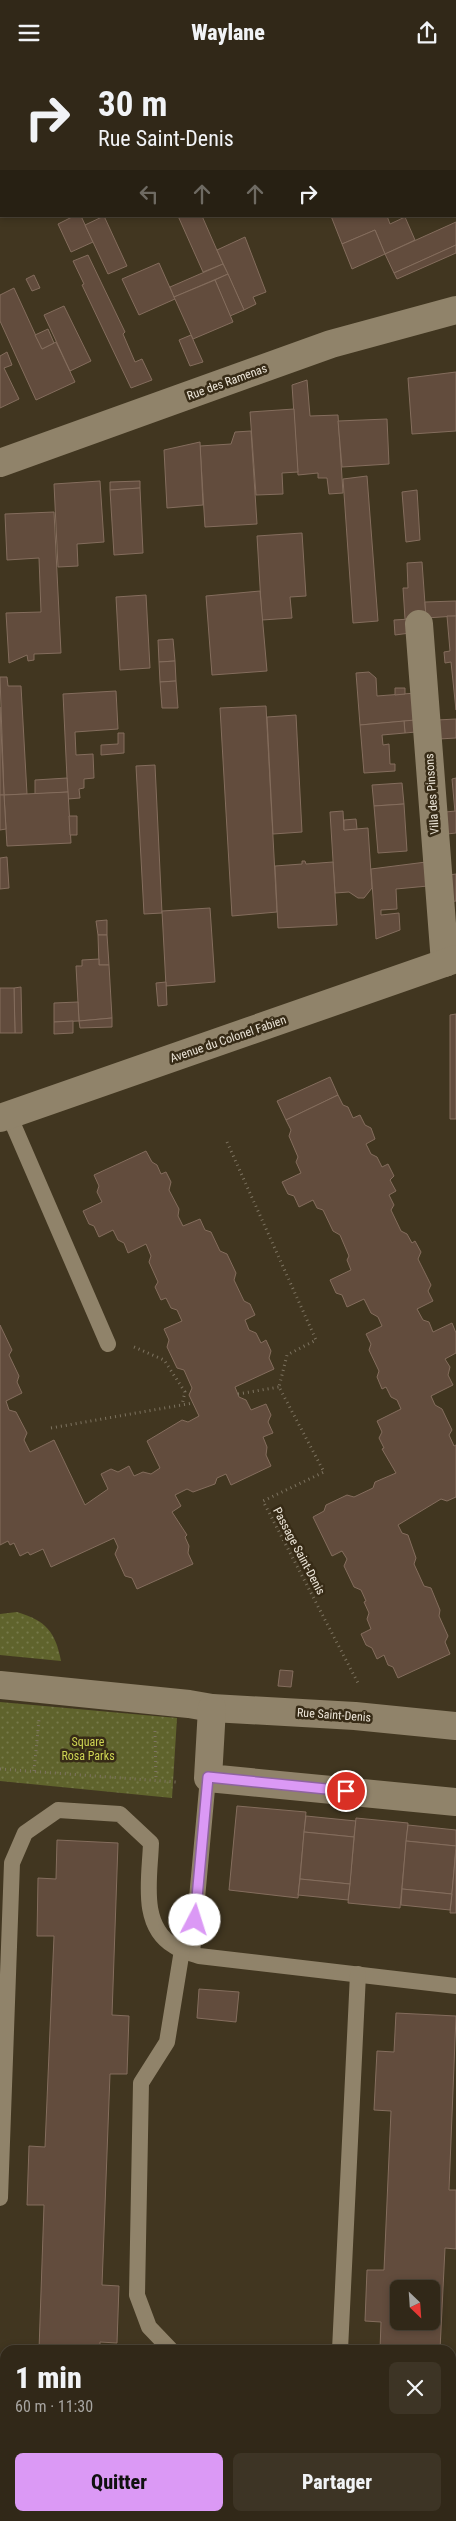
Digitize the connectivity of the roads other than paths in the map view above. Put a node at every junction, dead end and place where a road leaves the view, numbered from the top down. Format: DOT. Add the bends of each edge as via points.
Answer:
graph roads {
  1 [pos="456,309"];
  2 [pos="0,463"];
  3 [pos="419,624"];
  4 [pos="450,961"];
  5 [pos="4,1117"];
  6 [pos="108,1344"];
  7 [pos="0,1685"];
  8 [pos="212,1708"];
  9 [pos="456,1726"];
  10 [pos="208,1777"];
  11 [pos="456,1802"];
  12 [pos="187,1951"];
  13 [pos="358,1975"];
  14 [pos="456,1986"];
  15 [pos="0,2198"];
  16 [pos="166,2345"];
  17 [pos="340,2345"];
  1 -- 2 [label="street, Rue des Ramenas" via="331,344"];
  3 -- 4 [label="street, Villa des Pinsons"];
  4 -- 5 [label="street, Avenue du Colonel Fabien"];
  5 -- 6 [label="lane"];
  7 -- 8 [label="street, Rue Saint-Denis"];
  8 -- 9 [label="street, Rue Saint-Denis" via="355,1716"];
  8 -- 10 [label="street"];
  10 -- 11 [label="street"];
  10 -- 12 [label="lane"];
  12 -- 13 [label="lane"];
  12 -- 15 [label="lane" via="173,1946 157,1929 149,1913 151,1843 120,1814 58,1810 25,1833 12,1863"];
  12 -- 16 [label="lane" via="167,2042 141,2083 136,2295 149,2327"];
  13 -- 14 [label="lane"];
  13 -- 17 [label="lane"];
}
